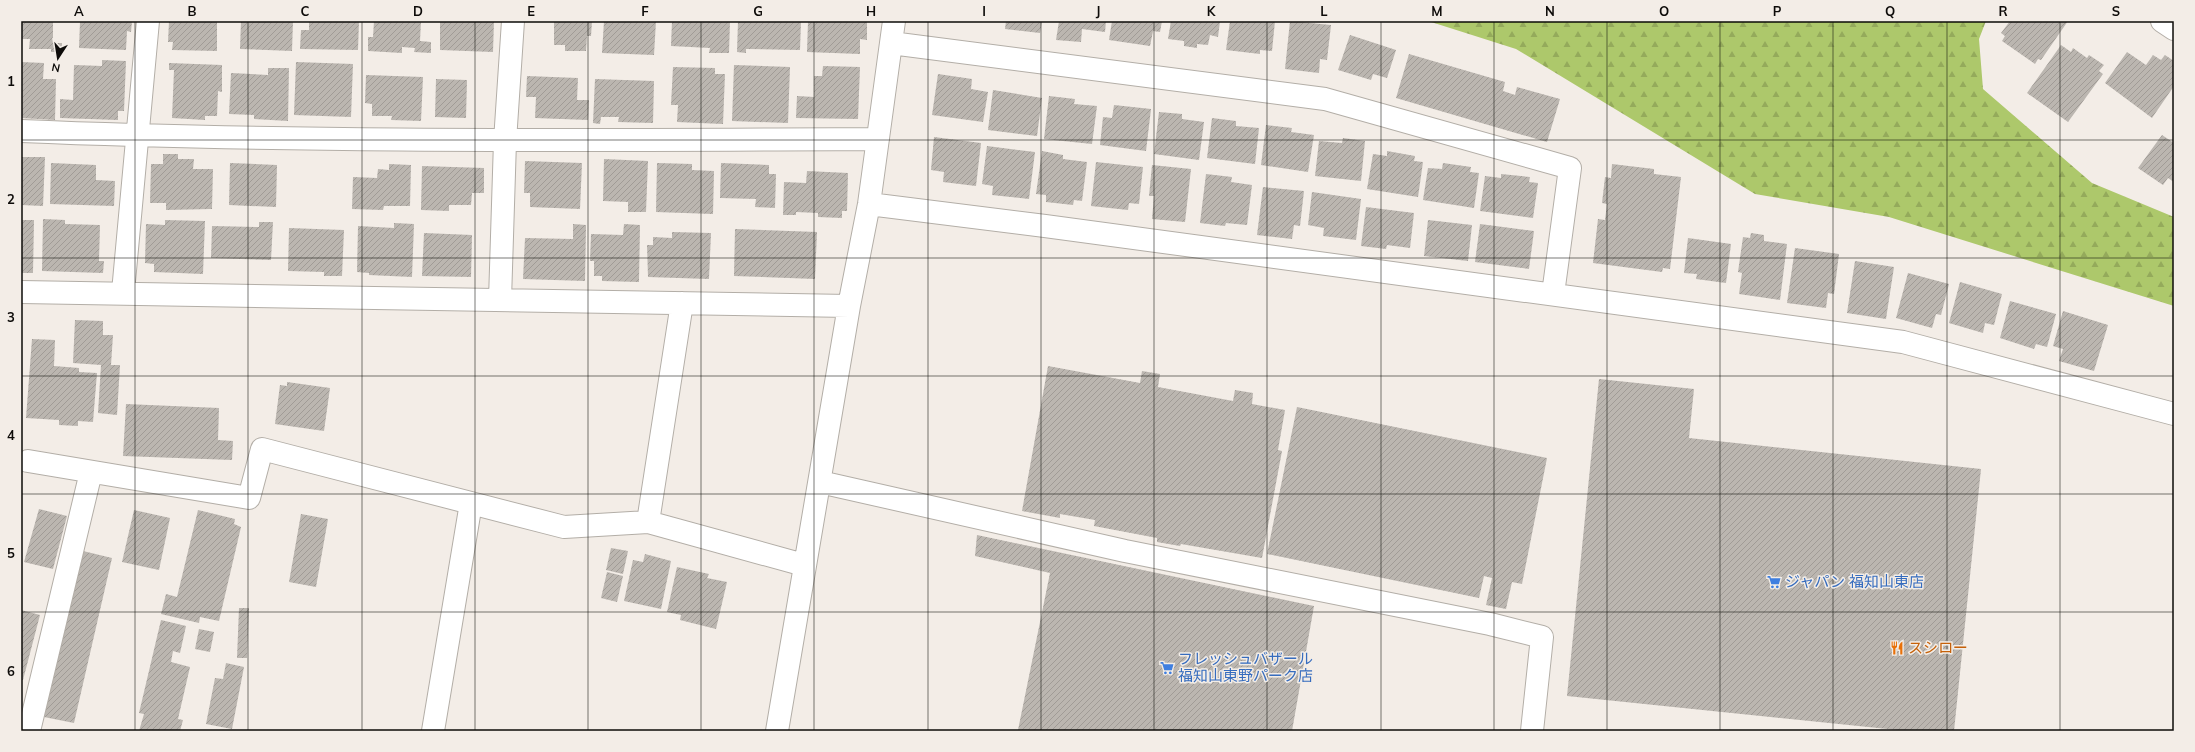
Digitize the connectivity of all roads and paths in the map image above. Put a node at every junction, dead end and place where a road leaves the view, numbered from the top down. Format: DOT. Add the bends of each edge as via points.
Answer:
graph roads {
  1 [pos="148,21"];
  2 [pos="513,21"];
  3 [pos="894,21"];
  4 [pos="2162,21"];
  5 [pos="2174,29"];
  6 [pos="891,43"];
  7 [pos="21,131"];
  8 [pos="137,136"];
  9 [pos="878,139"];
  10 [pos="505,141"];
  11 [pos="869,204"];
  12 [pos="21,292"];
  13 [pos="123,292"];
  14 [pos="1553,294"];
  15 [pos="500,300"];
  16 [pos="682,303"];
  17 [pos="849,306"];
  18 [pos="2174,414"];
  19 [pos="28,461"];
  20 [pos="91,472"];
  21 [pos="820,482"];
  22 [pos="471,503"];
  23 [pos="648,522"];
  24 [pos="804,565"];
  25 [pos="21,724"];
  26 [pos="29,731"];
  27 [pos="433,731"];
  28 [pos="777,731"];
  29 [pos="1532,731"];
  1 -- 8 [label="street"];
  2 -- 10 [label="street"];
  3 -- 6 [label="street"];
  4 -- 5 [label="street"];
  6 -- 9 [label="street"];
  6 -- 14 [label="street" via="1325,98 1570,168"];
  7 -- 8 [label="street"];
  8 -- 10 [label="street"];
  8 -- 13 [label="street"];
  9 -- 10 [label="street"];
  9 -- 11 [label="street"];
  10 -- 15 [label="street"];
  11 -- 14 [label="street"];
  11 -- 17 [label="street"];
  12 -- 13 [label="street"];
  13 -- 15 [label="street"];
  14 -- 18 [label="street" via="1903,342"];
  15 -- 16 [label="street"];
  16 -- 17 [label="street"];
  16 -- 23 [label="street"];
  17 -- 21 [label="street"];
  19 -- 20 [label="street"];
  20 -- 22 [label="street" via="249,498 262,449"];
  20 -- 26 [label="street"];
  21 -- 24 [label="street"];
  21 -- 29 [label="street" via="1125,551 1490,624 1542,637"];
  22 -- 23 [label="street" via="564,527"];
  22 -- 27 [label="street"];
  23 -- 24 [label="street"];
  24 -- 28 [label="street"];
  25 -- 26 [label="street"];
}
